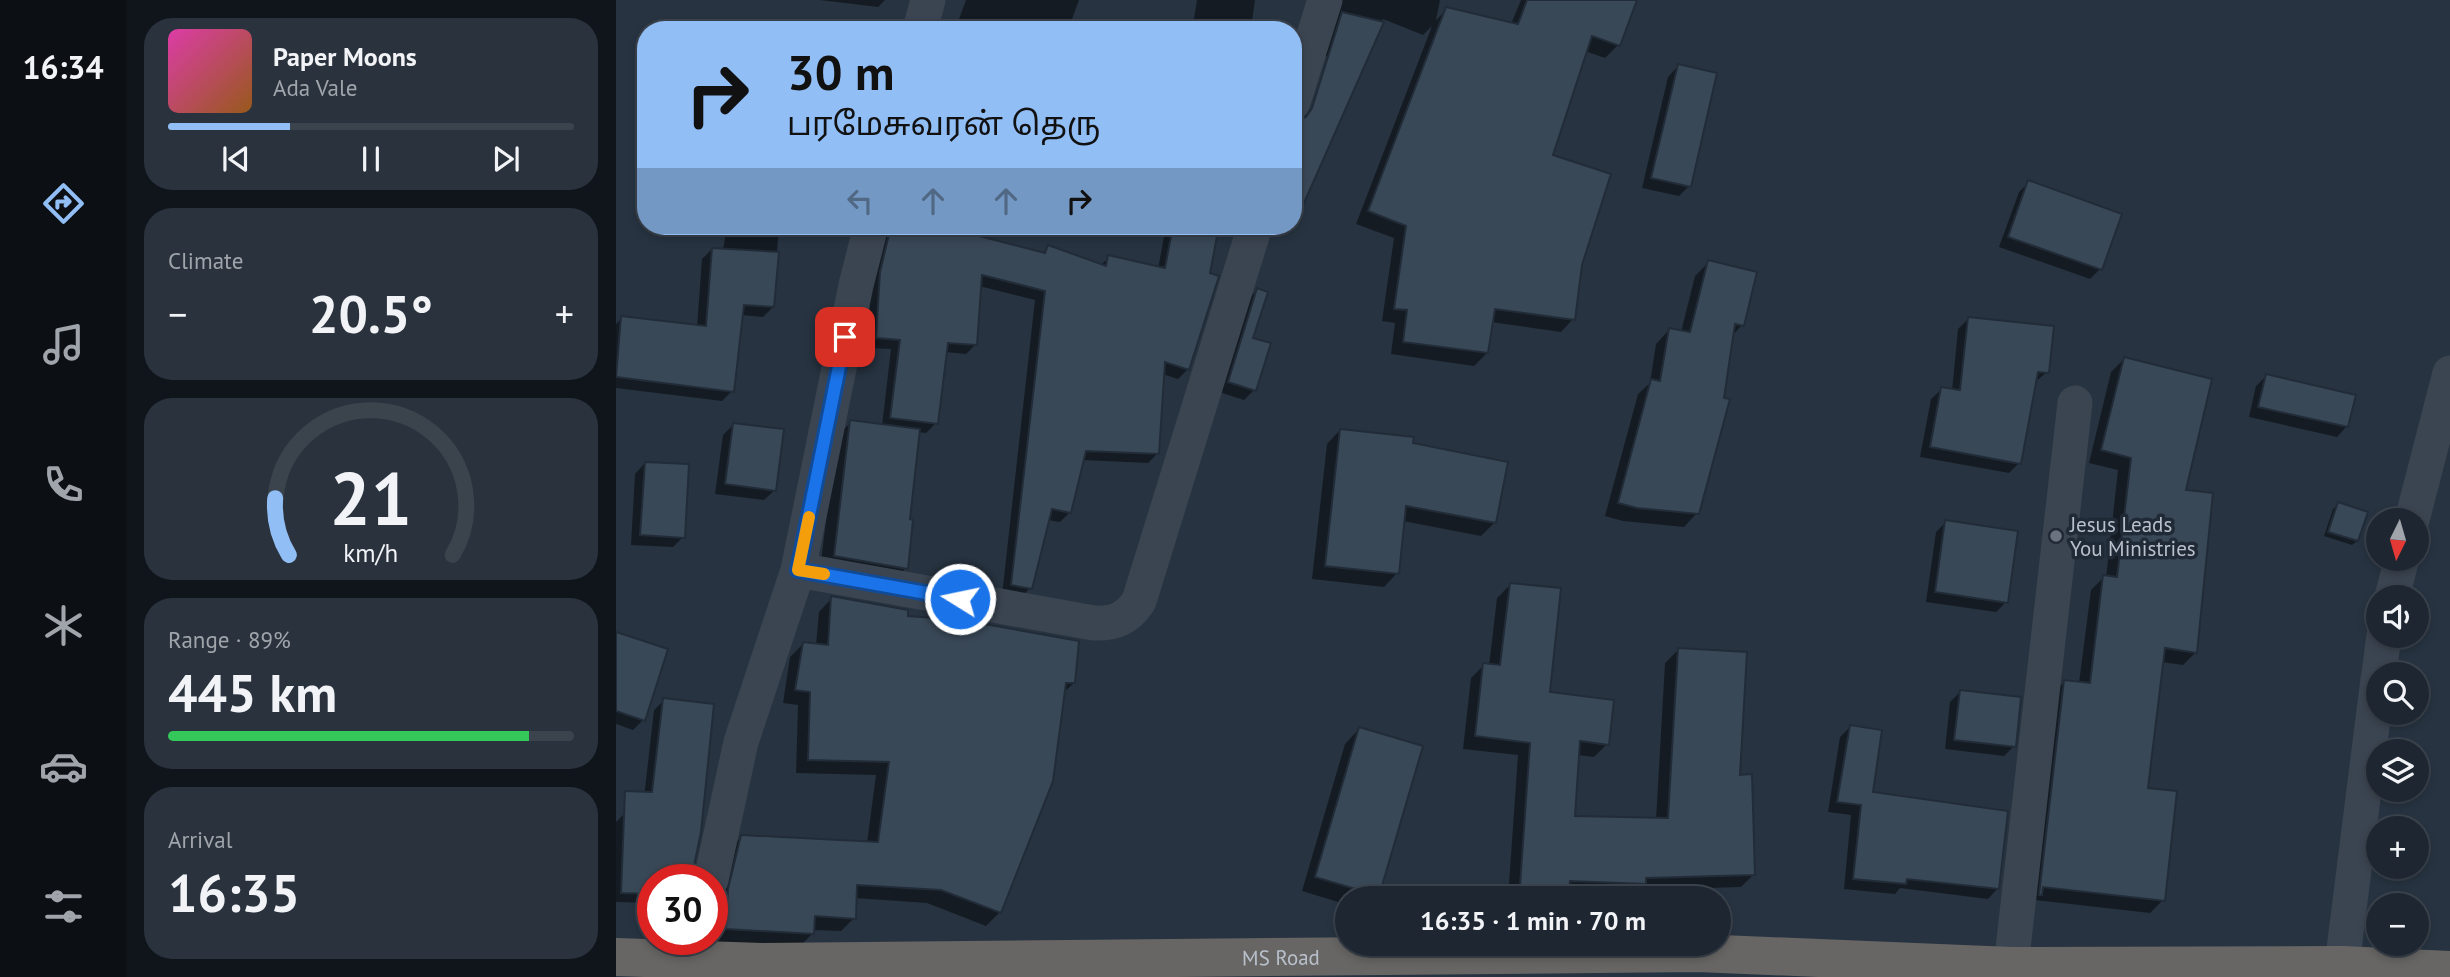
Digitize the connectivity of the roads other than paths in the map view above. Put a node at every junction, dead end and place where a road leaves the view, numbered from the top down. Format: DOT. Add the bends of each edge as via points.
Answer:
graph roads {
  1 [pos="928,0"];
  2 [pos="1325,0"];
  3 [pos="922,21"];
  4 [pos="1302,73"];
  5 [pos="869,235"];
  6 [pos="1252,235"];
  7 [pos="2450,373"];
  8 [pos="2075,403"];
  9 [pos="2415,508"];
  10 [pos="798,570"];
  11 [pos="2372,725"];
  12 [pos="715,864"];
  13 [pos="637,955"];
  14 [pos="726,955"];
  15 [pos="616,957"];
  16 [pos="2342,965"];
  17 [pos="2011,966"];
  18 [pos="2450,970"];
  1 -- 3 [label="street"];
  2 -- 4 [label="street"];
  5 -- 10 [label="street"];
  6 -- 10 [label="street" via="1132,612 1109,624 1094,623"];
  7 -- 9 [label="street"];
  8 -- 17 [label="street"];
  10 -- 12 [label="street" via="741,743"];
  11 -- 16 [label="street"];
  13 -- 15 [label="highway, MS Road"];
  14 -- 17 [label="highway, MS Road" via="762,962 1698,953"];
  16 -- 17 [label="highway, MS Road"];
  16 -- 18 [label="highway, MS Road"];
}
